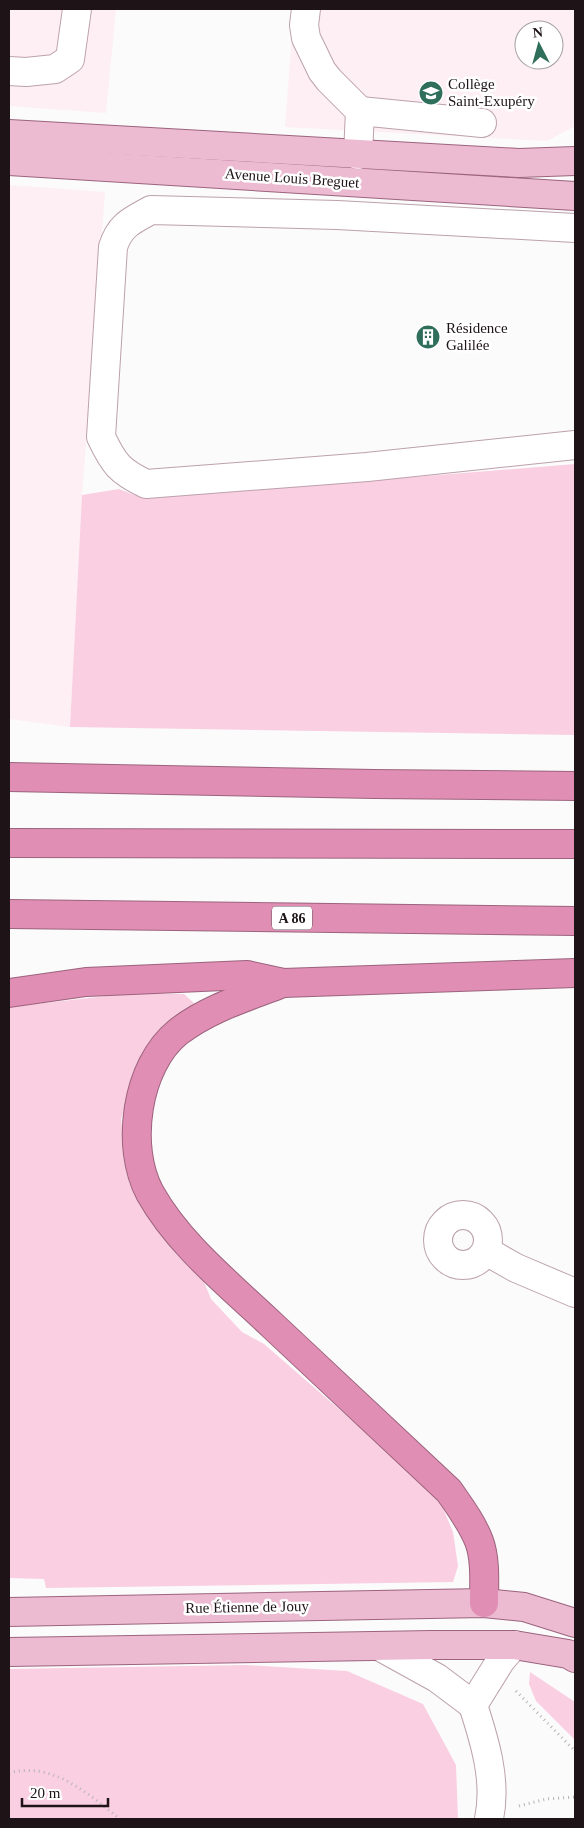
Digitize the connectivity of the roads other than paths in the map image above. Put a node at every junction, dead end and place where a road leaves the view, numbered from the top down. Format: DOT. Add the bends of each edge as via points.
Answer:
graph roads {
  1 [pos="77,9"];
  2 [pos="306,9"];
  3 [pos="9,70"];
  4 [pos="360,111"];
  5 [pos="482,123"];
  6 [pos="9,134"];
  7 [pos="358,155"];
  8 [pos="9,160"];
  9 [pos="575,160"];
  10 [pos="384,184"];
  11 [pos="575,196"];
  12 [pos="338,215"];
  13 [pos="575,228"];
  14 [pos="575,445"];
  15 [pos="9,776"];
  16 [pos="575,786"];
  17 [pos="9,843"];
  18 [pos="575,844"];
  19 [pos="9,914"];
  20 [pos="575,921"];
  21 [pos="575,973"];
  22 [pos="283,983"];
  23 [pos="9,993"];
  24 [pos="486,1251"];
  25 [pos="575,1293"];
  26 [pos="484,1603"];
  27 [pos="9,1612"];
  28 [pos="575,1623"];
  29 [pos="432,1645"];
  30 [pos="514,1645"];
  31 [pos="379,1646"];
  32 [pos="9,1652"];
  33 [pos="575,1658"];
  34 [pos="473,1705"];
  35 [pos="488,1819"];
  1 -- 3 [label="street" via="70,60 54,69"];
  2 -- 4 [label="street" via="306,38 322,70"];
  4 -- 5 [label="street"];
  4 -- 7 [label="street"];
  6 -- 7 [label="main road, Avenue Louis Breguet"];
  7 -- 9 [label="main road, Avenue Louis Breguet" via="519,163"];
  8 -- 10 [label="main road, Avenue Louis Breguet"];
  10 -- 11 [label="main road, Avenue Louis Breguet"];
  10 -- 12 [label="street"];
  12 -- 13 [label="street"];
  12 -- 14 [label="street" via="151,210 130,221 117,234 112,248 101,437 112,460 126,474 146,484 176,483"];
  15 -- 16 [label="highway"];
  17 -- 18 [label="highway"];
  19 -- 20 [label="highway, A 86"];
  21 -- 22 [label="highway"];
  22 -- 23 [label="highway" via="247,975 86,982"];
  22 -- 26 [label="highway" via="216,1008 177,1033 164,1048 153,1065 138,1105 136,1126 142,1171 161,1210 191,1247 449,1490 479,1542 483,1559"];
  24 -- 25 [label="street" via="516,1268"];
  26 -- 27 [label="main road, Rue Étienne de Jouy"];
  26 -- 28 [label="main road, Rue Étienne de Jouy" via="524,1607"];
  26 -- 29 [label="main road" via="466,1621"];
  29 -- 30 [label="main road"];
  29 -- 31 [label="main road"];
  30 -- 33 [label="main road"];
  30 -- 34 [label="street"];
  31 -- 32 [label="main road"];
  31 -- 34 [label="street" via="437,1678"];
  34 -- 35 [label="street" via="491,1770 492,1805"];
}
